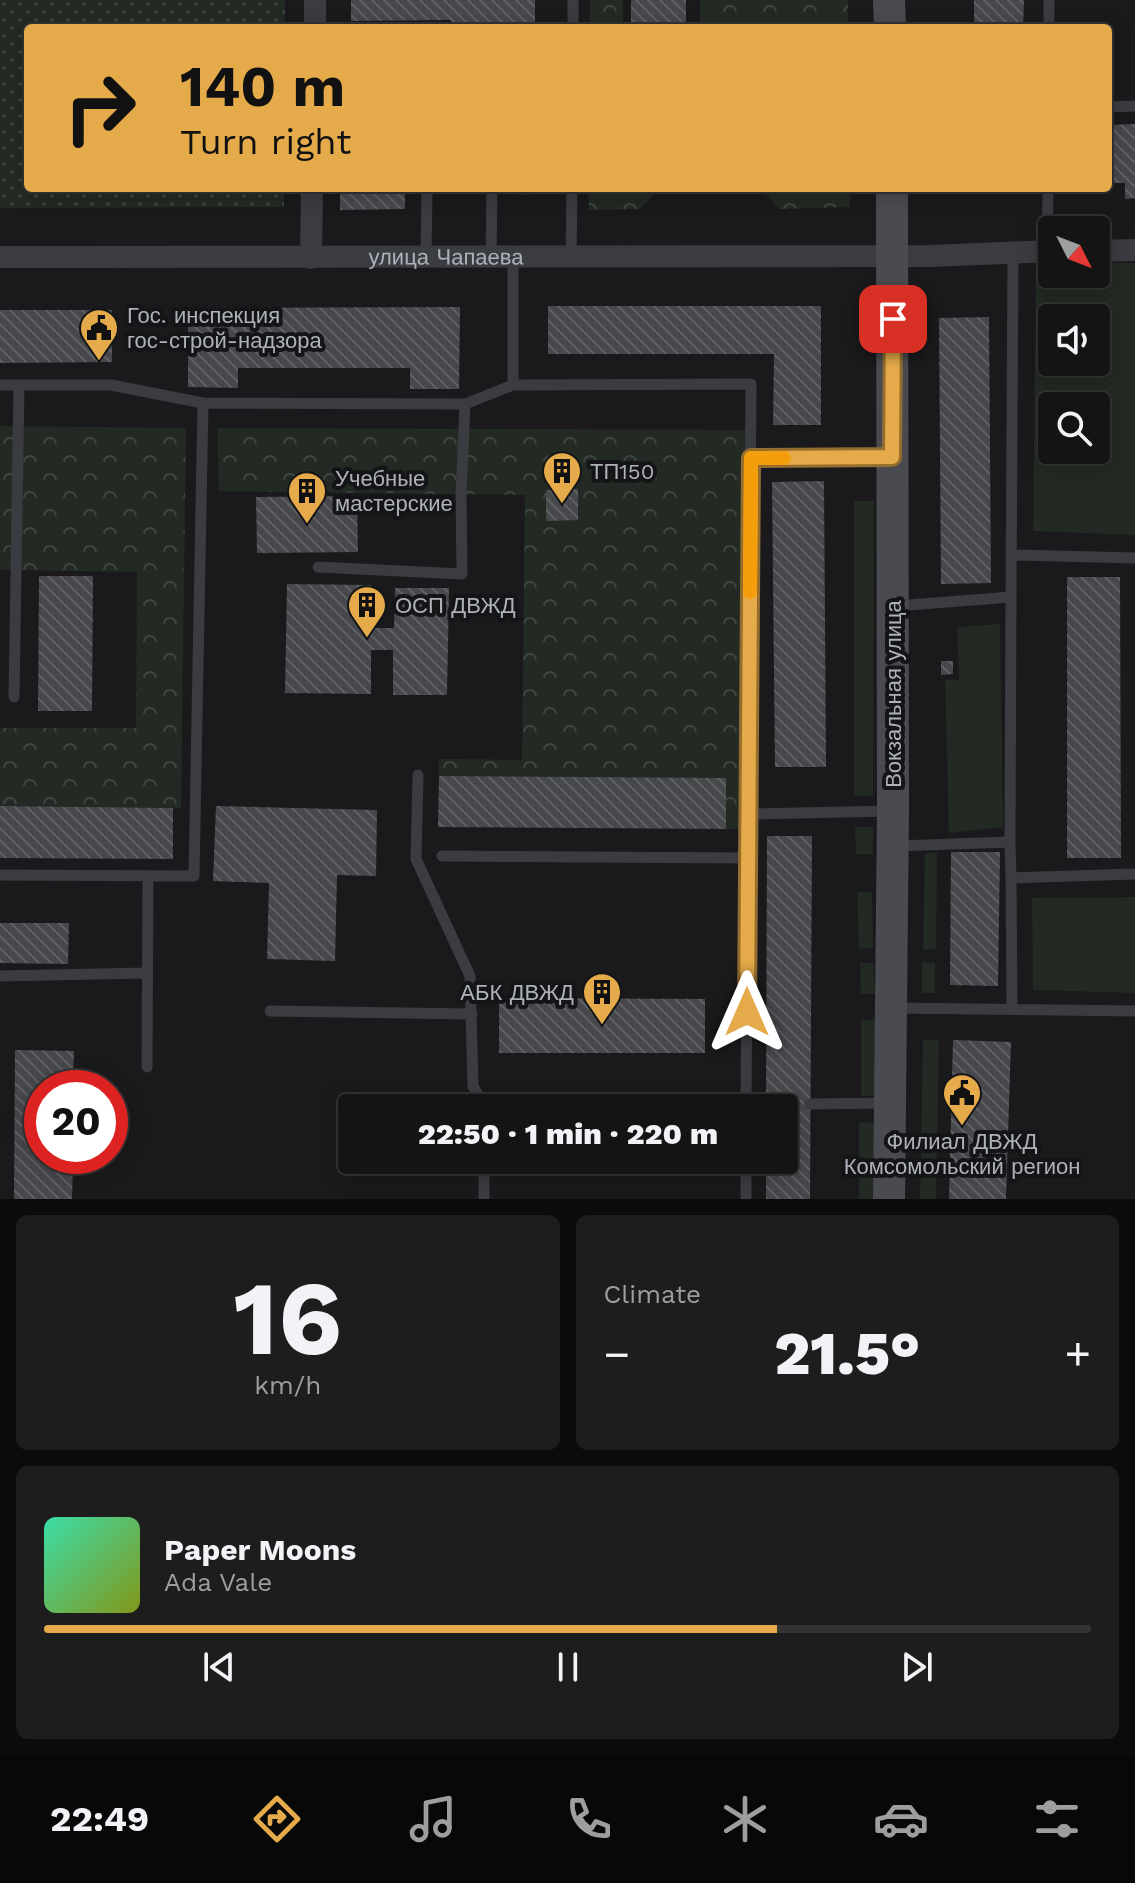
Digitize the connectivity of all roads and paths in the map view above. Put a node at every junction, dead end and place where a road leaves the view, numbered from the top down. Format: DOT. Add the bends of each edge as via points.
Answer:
graph roads {
  1 [pos="315,0"];
  2 [pos="573,0"];
  3 [pos="889,0"];
  4 [pos="1049,0"];
  5 [pos="315,24"];
  6 [pos="573,24"];
  7 [pos="890,24"];
  8 [pos="1049,24"];
  9 [pos="1135,106"];
  10 [pos="1112,107"];
  11 [pos="312,192"];
  12 [pos="427,192"];
  13 [pos="490,192"];
  14 [pos="572,192"];
  15 [pos="892,192"];
  16 [pos="1048,192"];
  17 [pos="1049,216"];
  18 [pos="1135,250"];
  19 [pos="1110,251"];
  20 [pos="1038,252"];
  21 [pos="1013,253"];
  22 [pos="893,256"];
  23 [pos="0,257"];
  24 [pos="311,258"];
  25 [pos="426,258"];
  26 [pos="502,258"];
  27 [pos="571,258"];
  28 [pos="0,385"];
  29 [pos="19,385"];
  30 [pos="513,385"];
  31 [pos="203,403"];
  32 [pos="465,404"];
  33 [pos="892,457"];
  34 [pos="751,458"];
  35 [pos="1011,555"];
  36 [pos="1135,558"];
  37 [pos="318,567"];
  38 [pos="1011,597"];
  39 [pos="893,607"];
  40 [pos="14,697"];
  41 [pos="418,775"];
  42 [pos="893,811"];
  43 [pos="748,814"];
  44 [pos="1010,842"];
  45 [pos="893,846"];
  46 [pos="442,856"];
  47 [pos="748,858"];
  48 [pos="1135,874"];
  49 [pos="0,875"];
  50 [pos="148,876"];
  51 [pos="1011,878"];
  52 [pos="147,973"];
  53 [pos="0,976"];
  54 [pos="892,1008"];
  55 [pos="1012,1008"];
  56 [pos="270,1011"];
  57 [pos="1135,1011"];
  58 [pos="472,1014"];
  59 [pos="147,1067"];
  60 [pos="477,1094"];
  61 [pos="746,1094"];
  62 [pos="890,1103"];
  63 [pos="810,1104"];
  64 [pos="484,1174"];
  65 [pos="746,1174"];
  66 [pos="484,1199"];
  67 [pos="746,1199"];
  68 [pos="889,1199"];
  1 -- 5 [label="street"];
  2 -- 6 [label="lane"];
  3 -- 7 [label="main road"];
  4 -- 8 [label="lane"];
  9 -- 10 [label="lane"];
  11 -- 24 [label="street"];
  12 -- 25 [label="lane"];
  13 -- 26 [label="lane"];
  14 -- 27 [label="lane"];
  15 -- 22 [label="main road, Вокзальная улица"];
  16 -- 17 [label="lane"];
  18 -- 19 [label="street"];
  20 -- 21 [label="street, улица Чапаева"];
  21 -- 22 [label="street, улица Чапаева"];
  21 -- 35 [label="lane"];
  22 -- 27 [label="street, улица Чапаева"];
  22 -- 33 [label="main road, Вокзальная улица"];
  23 -- 24 [label="street, улица Чапаева"];
  24 -- 25 [label="street, улица Чапаева"];
  25 -- 26 [label="street, улица Чапаева"];
  26 -- 27 [label="street, улица Чапаева"];
  26 -- 30 [label="lane"];
  28 -- 29 [label="lane"];
  29 -- 31 [label="lane" via="111,385"];
  29 -- 40 [label="lane"];
  30 -- 32 [label="lane"];
  30 -- 34 [label="lane" via="751,384"];
  31 -- 32 [label="lane"];
  31 -- 50 [label="lane" via="194,876"];
  32 -- 37 [label="lane" via="462,574"];
  33 -- 34 [label="lane"];
  33 -- 39 [label="main road, Вокзальная улица"];
  34 -- 43 [label="lane"];
  35 -- 36 [label="lane"];
  35 -- 38 [label="lane"];
  38 -- 39 [label="lane"];
  38 -- 44 [label="lane"];
  39 -- 42 [label="main road, Вокзальная улица"];
  41 -- 58 [label="lane" via="416,859 470,976"];
  42 -- 43 [label="lane"];
  42 -- 45 [label="main road, Вокзальная улица"];
  43 -- 47 [label="lane"];
  44 -- 45 [label="lane"];
  44 -- 51 [label="lane"];
  45 -- 54 [label="main road, Вокзальная улица"];
  46 -- 47 [label="lane"];
  47 -- 61 [label="lane"];
  48 -- 51 [label="lane"];
  49 -- 50 [label="lane"];
  50 -- 52 [label="lane"];
  51 -- 55 [label="lane"];
  52 -- 53 [label="lane"];
  52 -- 59 [label="lane"];
  54 -- 55 [label="lane"];
  54 -- 62 [label="main road, Вокзальная улица"];
  55 -- 57 [label="lane"];
  56 -- 58 [label="lane"];
  58 -- 60 [label="lane"];
  62 -- 63 [label="lane"];
  62 -- 68 [label="main road, Вокзальная улица"];
  64 -- 66 [label="lane"];
  65 -- 67 [label="lane"];
}
